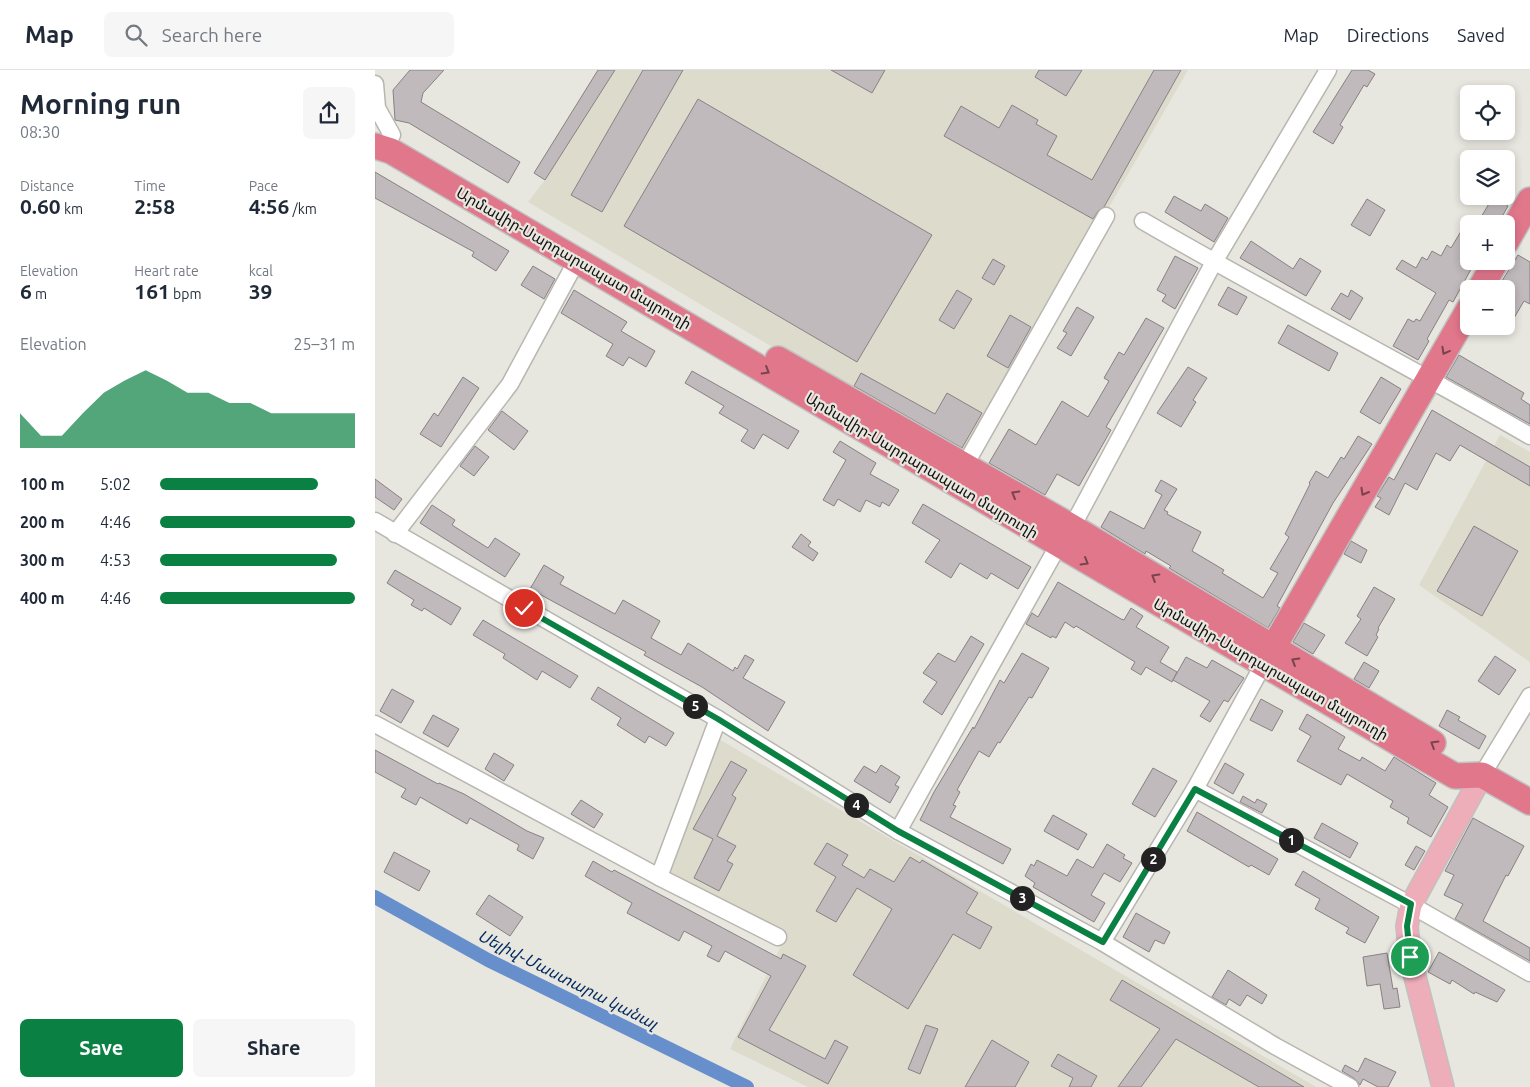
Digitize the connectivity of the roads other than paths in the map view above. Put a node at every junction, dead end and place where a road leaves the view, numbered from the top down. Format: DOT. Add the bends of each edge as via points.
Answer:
graph roads {
  1 [pos="379,70"];
  2 [pos="1328,70"];
  3 [pos="375,78"];
  4 [pos="375,84"];
  5 [pos="381,136"];
  6 [pos="1530,200"];
  7 [pos="1106,216"];
  8 [pos="1143,221"];
  9 [pos="1515,226"];
  10 [pos="577,260"];
  11 [pos="1214,262"];
  12 [pos="1460,325"];
  13 [pos="736,344"];
  14 [pos="1430,378"];
  15 [pos="1530,436"];
  16 [pos="965,466"];
  17 [pos="375,521"];
  18 [pos="395,534"];
  19 [pos="1065,537"];
  20 [pos="1268,656"];
  21 [pos="1530,696"];
  22 [pos="718,719"];
  23 [pos="375,724"];
  24 [pos="1476,775"];
  25 [pos="1195,789"];
  26 [pos="1530,802"];
  27 [pos="898,831"];
  28 [pos="659,877"];
  29 [pos="1411,904"];
  30 [pos="778,937"];
  31 [pos="1103,942"];
  32 [pos="1530,972"];
  33 [pos="1349,1087"];
  34 [pos="1443,1087"];
  1 -- 3 [label="street"];
  2 -- 11 [label="street"];
  4 -- 5 [label="street"];
  5 -- 10 [label="highway, Արմավիր-Սարդարապատ մայրուղի" via="391,151"];
  5 -- 13 [label="highway, Արմավիր-Սարդարապատ մայրուղի"];
  6 -- 9 [label="highway"];
  7 -- 16 [label="street"];
  8 -- 11 [label="street"];
  10 -- 13 [label="highway, Արմավիր-Սարդարապատ մայրուղի"];
  10 -- 18 [label="street" via="510,384"];
  11 -- 14 [label="street"];
  11 -- 19 [label="street"];
  12 -- 14 [label="highway, Արմավիր-Սարդարապատ մայրուղի, one-way"];
  13 -- 16 [label="highway, Արմավիր-Սարդարապատ մայրուղի"];
  13 -- 19 [label="highway, Արմավիր-Սարդարապատ մայրուղի, one-way"];
  14 -- 15 [label="street"];
  14 -- 20 [label="highway, Արմավիր-Սարդարապատ մայրուղի, one-way"];
  19 -- 16 [label="highway, Արմավիր-Սարդարապատ մայրուղի, one-way"];
  17 -- 18 [label="street"];
  18 -- 22 [label="street"];
  19 -- 20 [label="highway, Արմավիր-Սարդարապատ մայրուղի"];
  19 -- 27 [label="street"];
  20 -- 24 [label="highway, Արմավիր-Սարդարապատ մայրուղի" via="1460,759"];
  20 -- 25 [label="street"];
  21 -- 24 [label="street"];
  22 -- 27 [label="street"];
  22 -- 28 [label="street"];
  23 -- 28 [label="street"];
  24 -- 26 [label="highway, Արմավիր-Սարդարապատ մայրուղի"];
  24 -- 29 [label="main road"];
  25 -- 29 [label="street"];
  25 -- 31 [label="street"];
  27 -- 31 [label="street"];
  28 -- 30 [label="street"];
  29 -- 32 [label="street"];
  29 -- 34 [label="main road" via="1407,926 1410,957"];
  31 -- 33 [label="street"];
}
